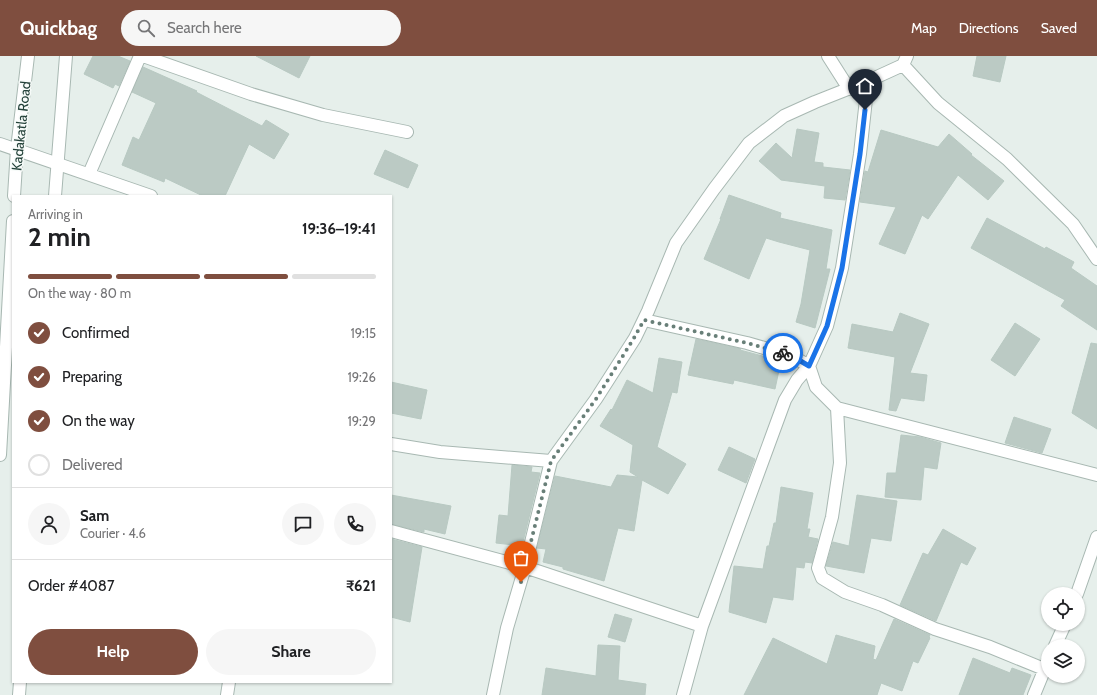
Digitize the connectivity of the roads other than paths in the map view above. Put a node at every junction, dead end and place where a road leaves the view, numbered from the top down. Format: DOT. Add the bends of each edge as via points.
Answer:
graph roads {
  1 [pos="28,56"];
  2 [pos="66,56"];
  3 [pos="140,56"];
  4 [pos="143,56"];
  5 [pos="828,56"];
  6 [pos="905,61"];
  7 [pos="868,81"];
  8 [pos="849,89"];
  9 [pos="407,132"];
  10 [pos="0,144"];
  11 [pos="17,149"];
  12 [pos="58,163"];
  13 [pos="89,174"];
  14 [pos="14,195"];
  15 [pos="55,195"];
  16 [pos="148,195"];
  17 [pos="12,233"];
  18 [pos="1097,258"];
  19 [pos="7,300"];
  20 [pos="644,320"];
  21 [pos="809,366"];
  22 [pos="837,408"];
  23 [pos="1,416"];
  24 [pos="392,444"];
  25 [pos="0,455"];
  26 [pos="551,461"];
  27 [pos="1097,476"];
  28 [pos="392,531"];
  29 [pos="1097,537"];
  30 [pos="525,567"];
  31 [pos="1079,587"];
  32 [pos="702,626"];
  33 [pos="1041,663"];
  34 [pos="1041,678"];
  35 [pos="20,683"];
  36 [pos="229,683"];
  37 [pos="19,695"];
  38 [pos="227,695"];
  39 [pos="493,695"];
  40 [pos="683,695"];
  41 [pos="1034,695"];
  1 -- 11 [label="street, Kadakatla Road"];
  2 -- 12 [label="street"];
  3 -- 13 [label="street"];
  4 -- 9 [label="street" via="251,94 323,115"];
  5 -- 8 [label="street"];
  6 -- 7 [label="street"];
  6 -- 18 [label="street" via="938,103 1007,159 1073,224"];
  7 -- 8 [label="street"];
  7 -- 21 [label="street" via="860,154 842,268 827,326"];
  8 -- 20 [label="street" via="784,116 749,143 676,243"];
  10 -- 11 [label="street"];
  11 -- 12 [label="street"];
  11 -- 14 [label="street, Kadakatla Road"];
  12 -- 13 [label="street"];
  12 -- 15 [label="street"];
  13 -- 16 [label="street"];
  17 -- 19 [label="street"];
  19 -- 23 [label="street"];
  20 -- 21 [label="street" via="747,343 792,356"];
  20 -- 26 [label="street" via="596,399"];
  21 -- 22 [label="street" via="816,387"];
  21 -- 32 [label="street" via="785,400"];
  22 -- 27 [label="street"];
  22 -- 33 [label="street" via="840,463 832,517 818,568 822,578 846,592 935,629"];
  23 -- 25 [label="street"];
  24 -- 26 [label="street" via="440,452"];
  26 -- 30 [label="street"];
  28 -- 30 [label="street"];
  29 -- 31 [label="street"];
  30 -- 32 [label="street"];
  30 -- 39 [label="street" via="507,628"];
  32 -- 40 [label="street"];
  34 -- 41 [label="street"];
  35 -- 37 [label="street"];
  36 -- 38 [label="street"];
}
